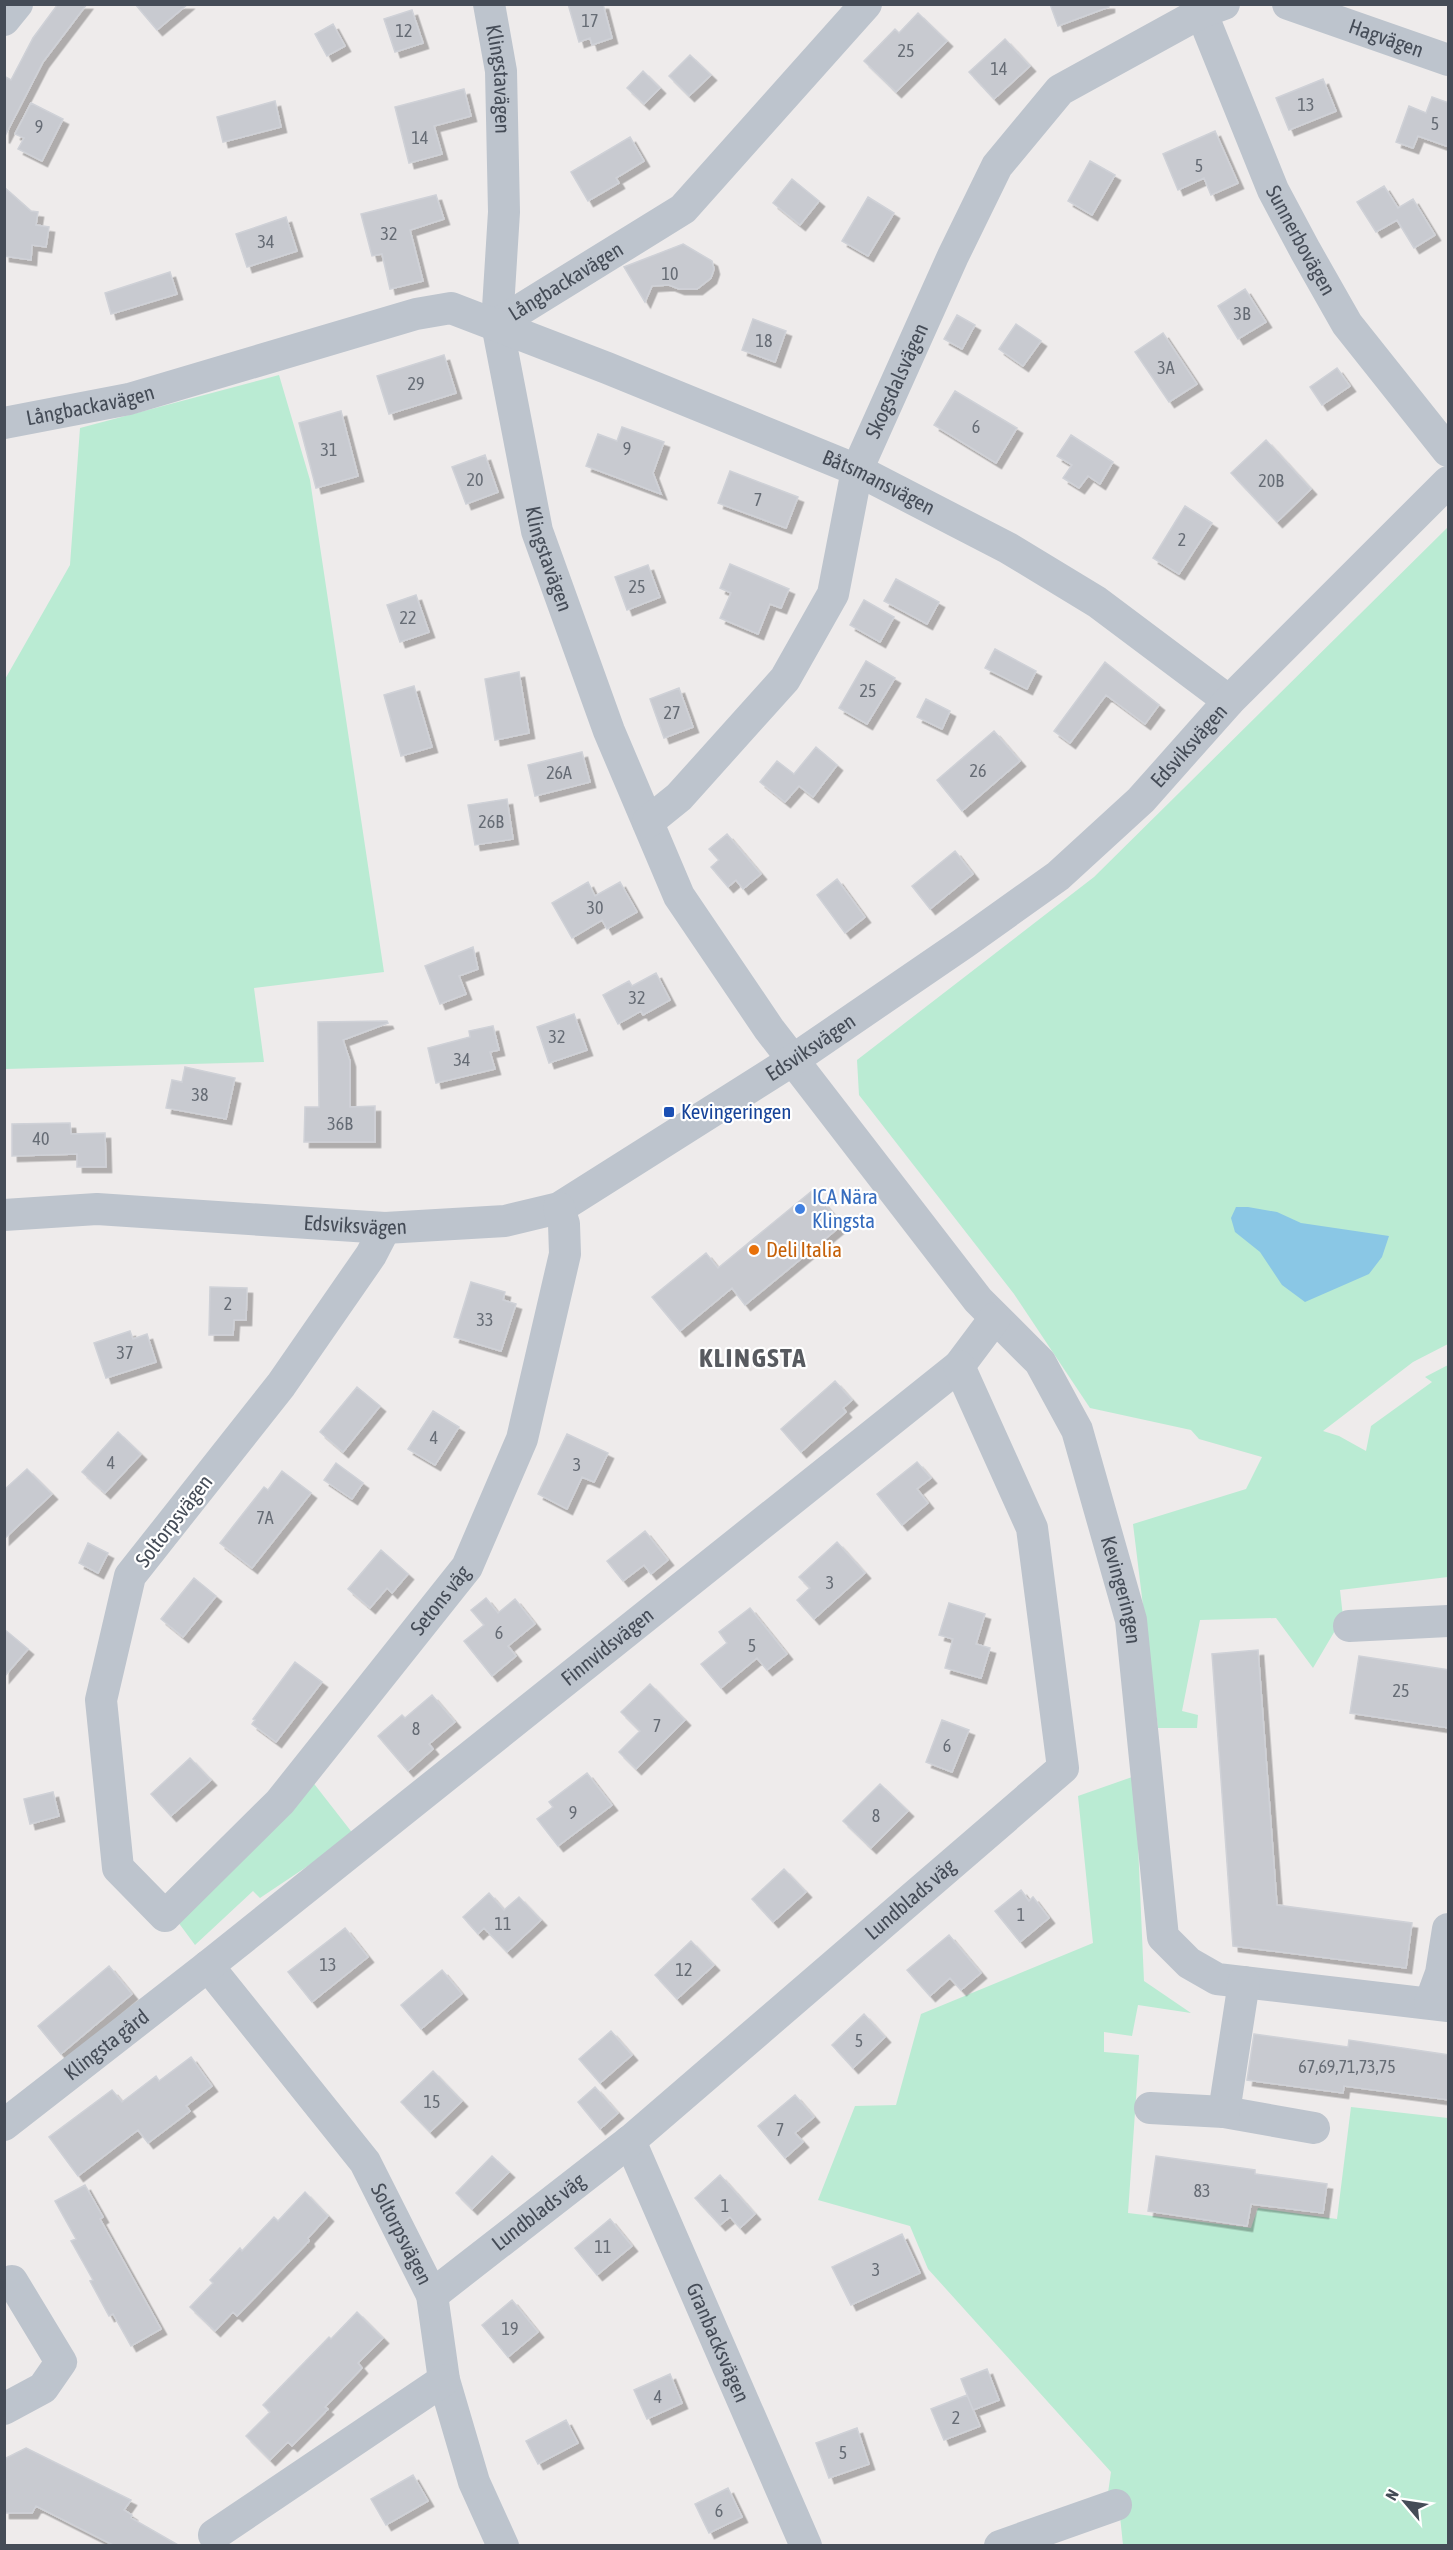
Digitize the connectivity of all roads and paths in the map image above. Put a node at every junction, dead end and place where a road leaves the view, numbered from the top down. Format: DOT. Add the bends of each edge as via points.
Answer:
graph roads {
  1 [pos="17,4"];
  2 [pos="489,4"];
  3 [pos="1288,4"];
  4 [pos="1208,7"];
  5 [pos="856,9"];
  6 [pos="4,20"];
  7 [pos="1449,60"];
  8 [pos="497,324"];
  9 [pos="4,423"];
  10 [pos="1449,451"];
  11 [pos="857,470"];
  12 [pos="1449,482"];
  13 [pos="1229,701"];
  14 [pos="648,822"];
  15 [pos="793,1060"];
  16 [pos="558,1208"];
  17 [pos="4,1215"];
  18 [pos="385,1228"];
  19 [pos="995,1318"];
  20 [pos="959,1366"];
  21 [pos="1449,1621"];
  22 [pos="1349,1626"];
  23 [pos="165,1916"];
  24 [pos="1449,1929"];
  25 [pos="208,1966"];
  26 [pos="1244,1982"];
  27 [pos="1439,2005"];
  28 [pos="1150,2108"];
  29 [pos="1224,2112"];
  30 [pos="4,2125"];
  31 [pos="1314,2128"];
  32 [pos="630,2141"];
  33 [pos="12,2282"];
  34 [pos="432,2295"];
  35 [pos="444,2380"];
  36 [pos="4,2409"];
  37 [pos="1116,2505"];
  38 [pos="214,2535"];
  39 [pos="503,2546"];
  40 [pos="806,2546"];
  41 [pos="1000,2546"];
  1 -- 6 [label="street"];
  2 -- 8 [label="street, Klingstavägen" via="501,71 504,212"];
  3 -- 7 [label="street, Hagvägen"];
  4 -- 10 [label="street, Sunnerbovägen" via="1273,190 1305,250 1347,324"];
  4 -- 11 [label="street, Skogsdalsvägen" via="1060,90 997,166"];
  5 -- 8 [label="street, Långbackavägen" via="683,209"];
  8 -- 9 [label="street, Långbackavägen" via="451,308 416,314 129,399"];
  8 -- 11 [label="street, Båtsmansvägen"];
  8 -- 14 [label="street, Klingstavägen" via="537,531 609,731"];
  11 -- 13 [label="street, Båtsmansvägen" via="1008,548 1097,602"];
  11 -- 14 [label="street, Skogsdalsvägen" via="833,594 785,679 679,797"];
  12 -- 13 [label="street, Edsviksvägen"];
  13 -- 15 [label="street, Edsviksvägen" via="1141,800 1058,876"];
  14 -- 15 [label="street, Klingstavägen" via="679,896"];
  15 -- 16 [label="street, Edsviksvägen"];
  15 -- 19 [label="street, Kevingeringen"];
  16 -- 18 [label="street, Edsviksvägen" via="505,1221"];
  16 -- 23 [label="street, Setons väg" via="564,1224 565,1254 522,1439 467,1567 280,1802"];
  17 -- 18 [label="street, Edsviksvägen" via="97,1209"];
  18 -- 23 [label="street, Soltorpsvägen" via="371,1256 281,1385 130,1576 100,1700 118,1868"];
  19 -- 20 [label="street, Finnvidsvägen"];
  19 -- 26 [label="street, Kevingeringen" via="1040,1362 1077,1431 1131,1620 1163,1937 1189,1963 1217,1979"];
  20 -- 25 [label="street, Finnvidsvägen"];
  20 -- 32 [label="street, Lundblads väg" via="1032,1528 1063,1768"];
  21 -- 22 [label="street"];
  24 -- 27 [label="street, Kevingeringen"];
  25 -- 30 [label="street, Klingsta gård"];
  25 -- 34 [label="street, Soltorpsvägen" via="365,2162"];
  26 -- 27 [label="street, Kevingeringen"];
  26 -- 29 [label="street"];
  28 -- 29 [label="street"];
  29 -- 31 [label="street"];
  32 -- 34 [label="street, Lundblads väg"];
  32 -- 40 [label="street, Granbacksvägen"];
  33 -- 36 [label="street" via="61,2362 43,2388"];
  34 -- 35 [label="street, Soltorpsvägen"];
  35 -- 38 [label="street"];
  35 -- 39 [label="street, Soltorpsvägen" via="474,2482"];
  37 -- 41 [label="street"];
}
